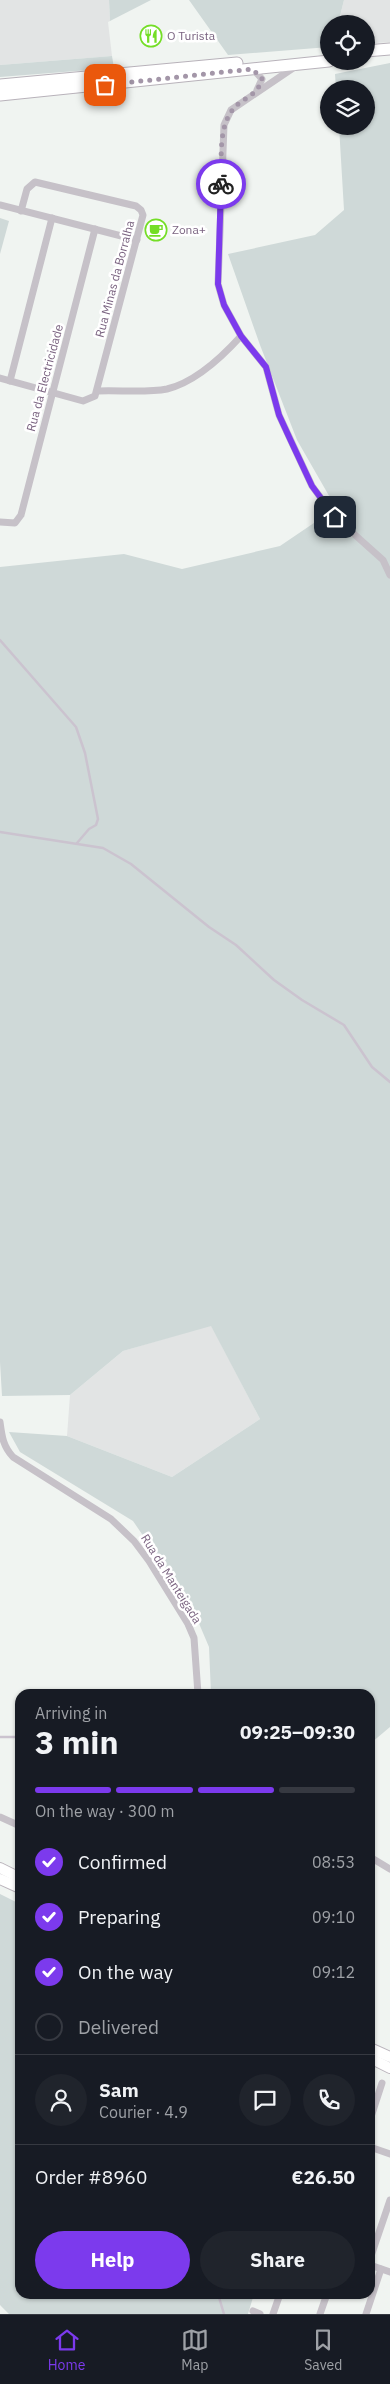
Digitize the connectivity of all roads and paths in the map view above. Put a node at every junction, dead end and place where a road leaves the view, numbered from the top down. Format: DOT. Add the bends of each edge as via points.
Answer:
graph roads {
  1 [pos="390,49"];
  2 [pos="375,50"];
  3 [pos="320,55"];
  4 [pos="390,56"];
  5 [pos="375,57"];
  6 [pos="320,62"];
  7 [pos="300,64"];
  8 [pos="252,69"];
  9 [pos="262,78"];
  10 [pos="269,84"];
  11 [pos="0,85"];
  12 [pos="256,92"];
  13 [pos="0,95"];
  14 [pos="0,205"];
  15 [pos="21,210"];
  16 [pos="52,218"];
  17 [pos="95,229"];
  18 [pos="137,240"];
  19 [pos="241,336"];
  20 [pos="0,378"];
  21 [pos="10,381"];
  22 [pos="98,391"];
  23 [pos="53,392"];
  24 [pos="3,523"];
  25 [pos="390,575"];
  26 [pos="0,1422"];
  27 [pos="198,1689"];
  28 [pos="0,1817"];
  29 [pos="15,1824"];
  30 [pos="375,1860"];
  31 [pos="0,1868"];
  32 [pos="390,1869"];
  33 [pos="15,1876"];
  34 [pos="0,1879"];
  35 [pos="15,1886"];
  36 [pos="375,2050"];
  37 [pos="390,2057"];
  38 [pos="375,2060"];
  39 [pos="390,2068"];
  40 [pos="382,2083"];
  41 [pos="375,2105"];
  42 [pos="375,2149"];
  43 [pos="390,2154"];
  44 [pos="390,2200"];
  45 [pos="375,2244"];
  46 [pos="375,2267"];
  47 [pos="382,2269"];
  48 [pos="390,2272"];
  49 [pos="375,2289"];
  50 [pos="278,2299"];
  51 [pos="325,2299"];
  52 [pos="371,2299"];
  53 [pos="253,2311"];
  54 [pos="274,2312"];
  55 [pos="260,2314"];
  56 [pos="320,2314"];
  57 [pos="366,2314"];
  1 -- 2 [label="main road"];
  3 -- 11 [label="main road"];
  4 -- 5 [label="main road"];
  6 -- 7 [label="main road"];
  7 -- 8 [label="main road"];
  7 -- 10 [label="street"];
  8 -- 9 [label="street"];
  8 -- 13 [label="main road"];
  9 -- 10 [label="street"];
  9 -- 12 [label="street"];
  10 -- 12 [label="street"];
  12 -- 19 [label="street" via="231,110 224,125 222,155 218,284 224,305"];
  14 -- 15 [label="street"];
  15 -- 16 [label="street"];
  15 -- 18 [label="street, Rua Minas da Borralha" via="27,189 35,182 136,206 143,215"];
  16 -- 17 [label="street"];
  16 -- 21 [label="street"];
  17 -- 18 [label="street"];
  17 -- 23 [label="street, Rua da Electricidade"];
  18 -- 22 [label="street, Rua Minas da Borralha"];
  19 -- 22 [label="street" via="209,367 187,382 166,389"];
  19 -- 25 [label="street" via="266,367 279,415 312,486 335,517 383,560"];
  20 -- 21 [label="street"];
  21 -- 23 [label="street"];
  22 -- 23 [label="street" via="87,400"];
  23 -- 24 [label="street, Rua da Electricidade" via="19,519 15,523"];
  26 -- 27 [label="street, Rua da Manteigada" via="2,1441 13,1457 111,1519 139,1547 194,1638"];
  28 -- 29 [label="street"];
  30 -- 32 [label="street"];
  31 -- 33 [label="main road"];
  34 -- 35 [label="main road"];
  36 -- 37 [label="main road"];
  38 -- 39 [label="main road"];
  40 -- 41 [label="street"];
  42 -- 43 [label="street"];
  44 -- 45 [label="street"];
  46 -- 47 [label="street"];
  47 -- 48 [label="street"];
  47 -- 49 [label="street"];
  50 -- 54 [label="street"];
  51 -- 56 [label="street"];
  52 -- 57 [label="street"];
  53 -- 55 [label="street"];
}
